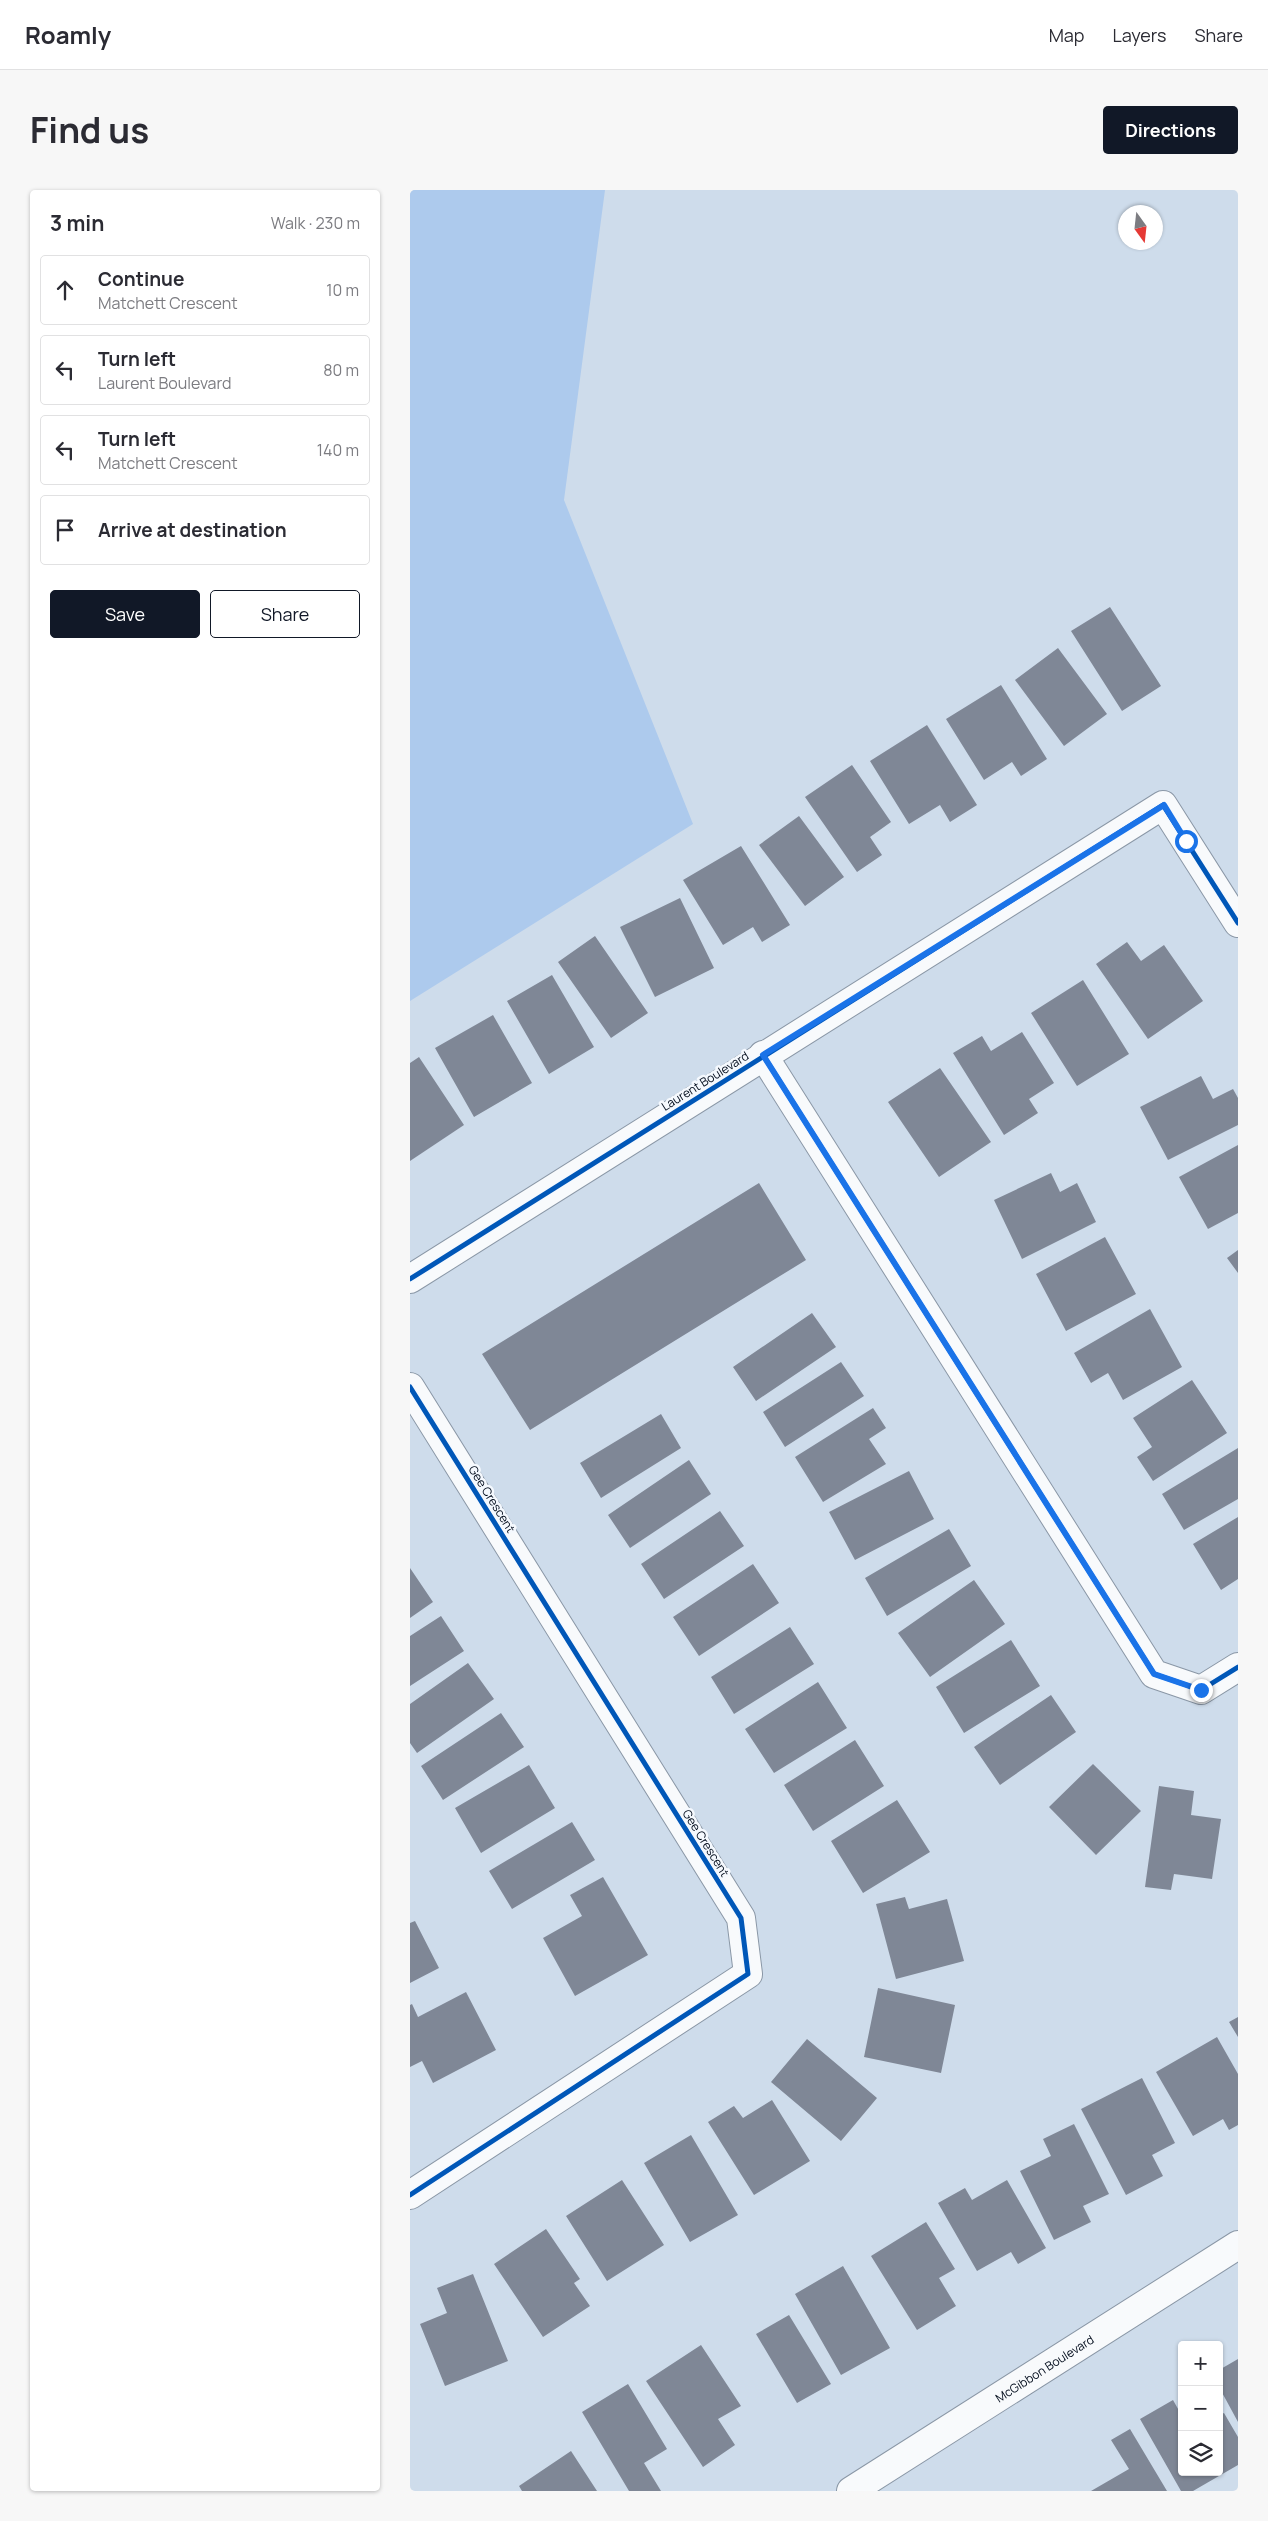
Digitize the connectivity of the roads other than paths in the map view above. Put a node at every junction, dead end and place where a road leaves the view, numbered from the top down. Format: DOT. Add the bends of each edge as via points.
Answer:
graph roads {
  1 [pos="1238,923"];
  2 [pos="763,1055"];
  3 [pos="410,1279"];
  4 [pos="410,1387"];
  5 [pos="1238,1667"];
  6 [pos="410,2195"];
  7 [pos="1238,2245"];
  8 [pos="851,2491"];
  1 -- 2 [label="street, Laurent Boulevard" via="1164,805"];
  2 -- 3 [label="street, Laurent Boulevard"];
  2 -- 5 [label="street" via="1154,1674 1201,1690"];
  4 -- 6 [label="street, Gee Crescent" via="741,1918 748,1974"];
  7 -- 8 [label="street, McGibbon Boulevard"];
}
